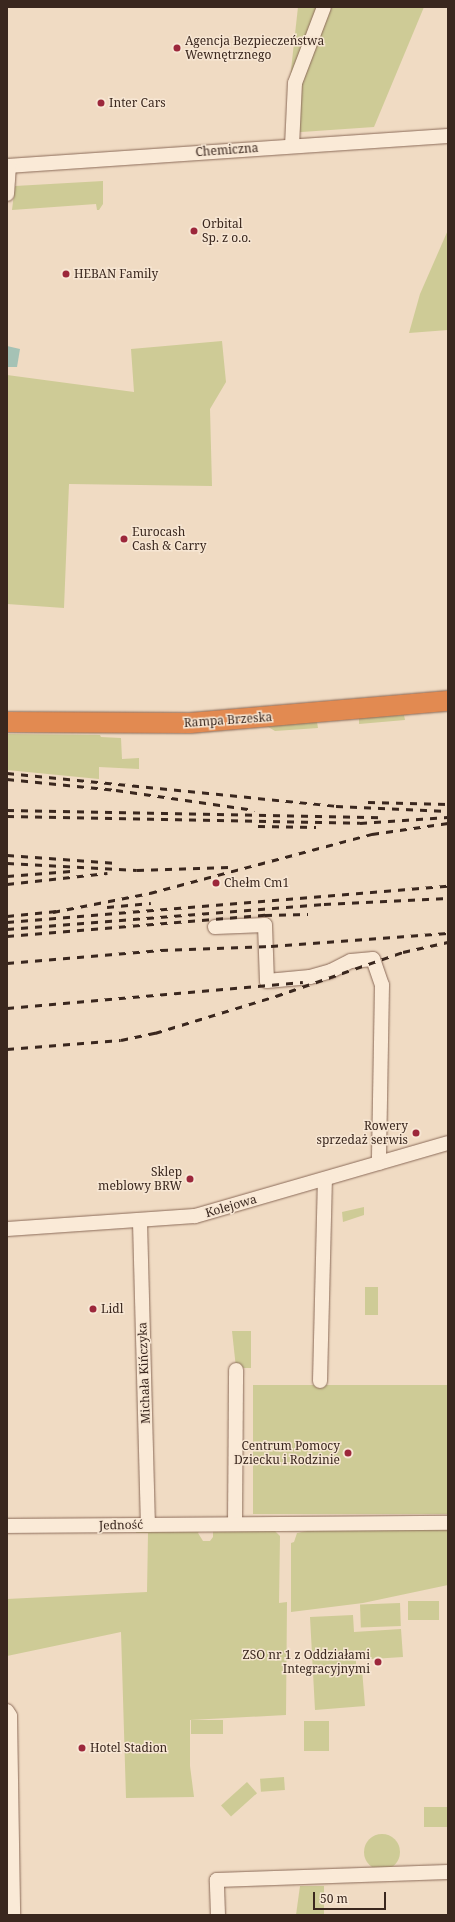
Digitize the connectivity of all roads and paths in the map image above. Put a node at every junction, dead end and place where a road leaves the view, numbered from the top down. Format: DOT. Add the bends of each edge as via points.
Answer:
graph roads {
  1 [pos="324,7"];
  2 [pos="448,136"];
  3 [pos="292,146"];
  4 [pos="8,166"];
  5 [pos="7,194"];
  6 [pos="448,701"];
  7 [pos="7,722"];
  8 [pos="215,927"];
  9 [pos="448,1143"];
  10 [pos="379,1163"];
  11 [pos="325,1180"];
  12 [pos="140,1222"];
  13 [pos="7,1229"];
  14 [pos="236,1370"];
  15 [pos="320,1381"];
  16 [pos="448,1523"];
  17 [pos="235,1524"];
  18 [pos="148,1525"];
  19 [pos="7,1526"];
  20 [pos="7,1711"];
  21 [pos="448,1872"];
  22 [pos="13,1915"];
  23 [pos="218,1915"];
  1 -- 3 [label="street" via="295,84"];
  2 -- 3 [label="street, Chemiczna"];
  3 -- 4 [label="street, Chemiczna"];
  4 -- 5 [label="street"];
  6 -- 7 [label="highway, Rampa Brzeska" via="190,723"];
  8 -- 10 [label="street" via="265,925 267,981 310,977 331,971 351,961 373,959 382,985"];
  9 -- 10 [label="street, Kolejowa"];
  10 -- 11 [label="street, Kolejowa"];
  11 -- 12 [label="street, Kolejowa" via="195,1216"];
  11 -- 15 [label="street"];
  12 -- 13 [label="street, Kolejowa"];
  12 -- 18 [label="street, Michała Kińczyka"];
  14 -- 17 [label="street"];
  16 -- 17 [label="street, Jedność"];
  17 -- 18 [label="street, Jedność"];
  18 -- 19 [label="street, Jedność"];
  20 -- 22 [label="street" via="10,1716"];
  21 -- 23 [label="street" via="217,1880"];
}
